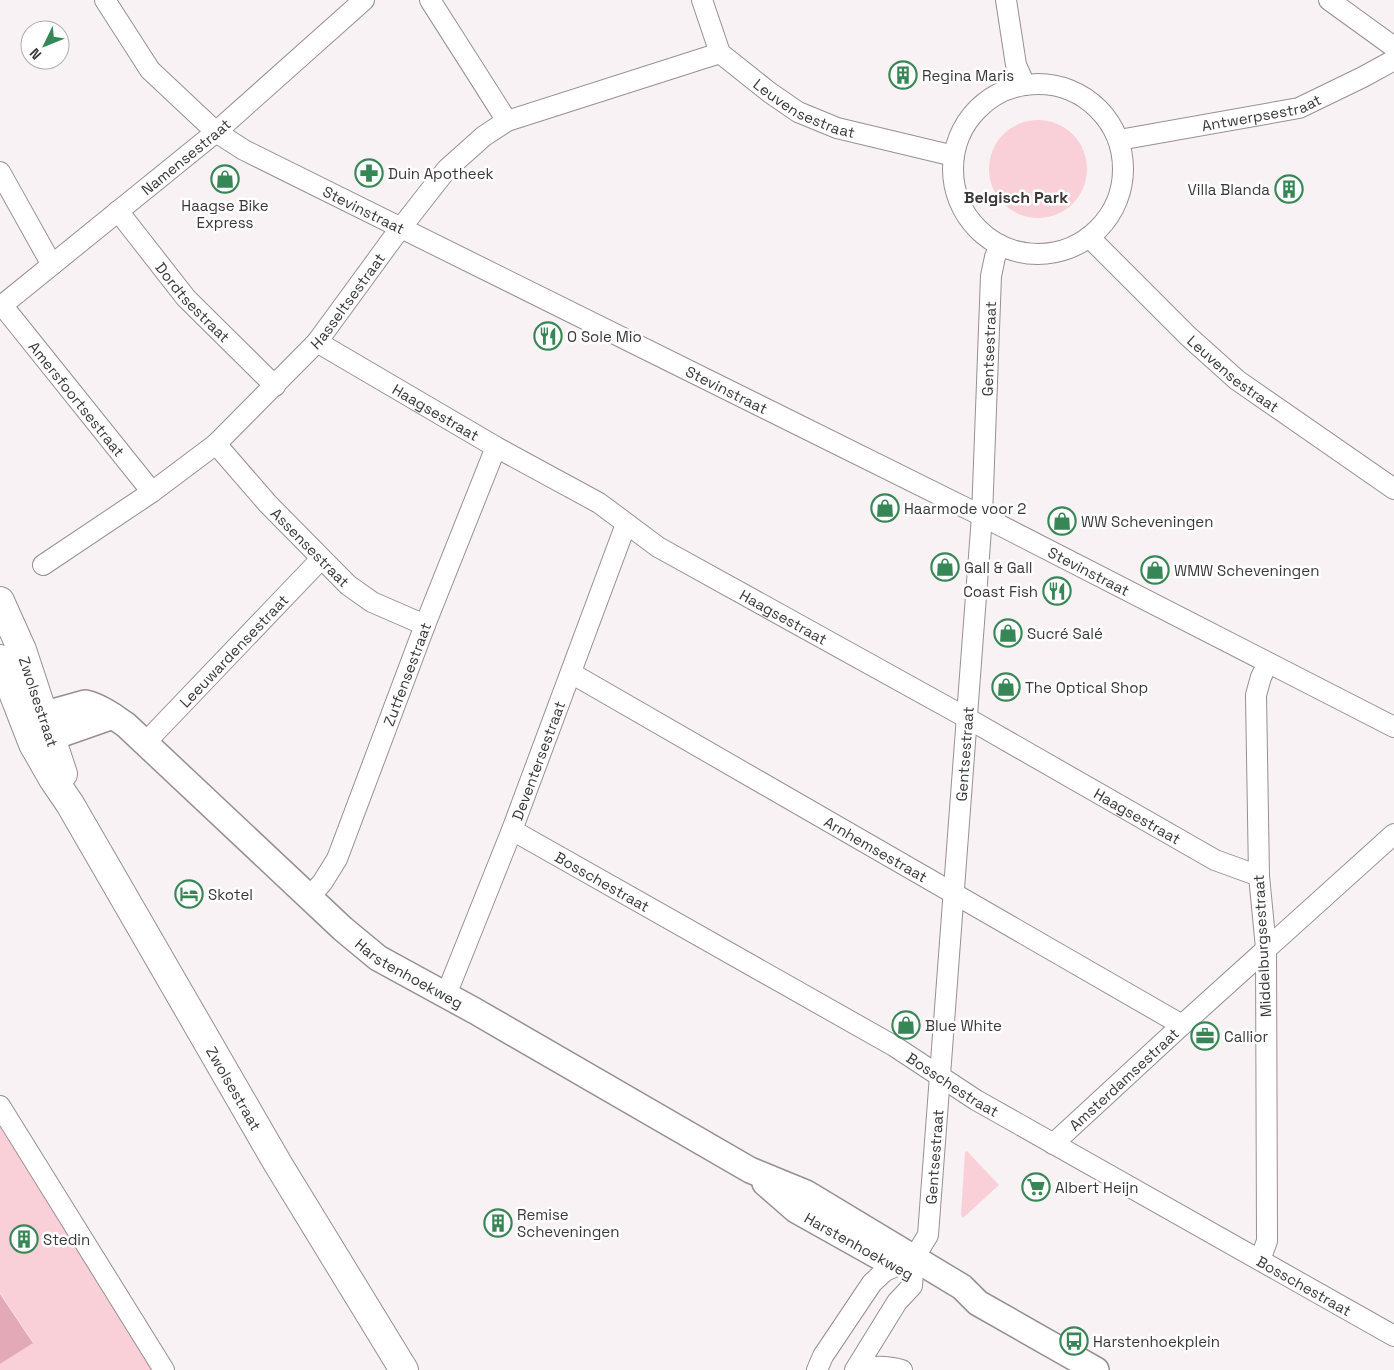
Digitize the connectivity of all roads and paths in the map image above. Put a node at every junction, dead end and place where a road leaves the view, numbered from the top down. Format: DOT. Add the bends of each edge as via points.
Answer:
graph roads {
  1 [pos="105,0"];
  2 [pos="364,0"];
  3 [pos="430,0"];
  4 [pos="702,0"];
  5 [pos="1006,0"];
  6 [pos="1328,0"];
  7 [pos="1394,47"];
  8 [pos="720,53"];
  9 [pos="1394,60"];
  10 [pos="1025,84"];
  11 [pos="507,121"];
  12 [pos="216,132"];
  13 [pos="1118,140"];
  14 [pos="954,156"];
  15 [pos="0,172"];
  16 [pos="118,211"];
  17 [pos="401,228"];
  18 [pos="1089,237"];
  19 [pos="1000,245"];
  20 [pos="52,265"];
  21 [pos="1,306"];
  22 [pos="317,342"];
  23 [pos="275,386"];
  24 [pos="216,444"];
  25 [pos="496,447"];
  26 [pos="1394,489"];
  27 [pos="152,492"];
  28 [pos="982,516"];
  29 [pos="626,524"];
  30 [pos="321,559"];
  31 [pos="43,565"];
  32 [pos="0,601"];
  33 [pos="425,624"];
  34 [pos="6,632"];
  35 [pos="0,659"];
  36 [pos="1268,663"];
  37 [pos="571,674"];
  38 [pos="967,718"];
  39 [pos="1394,727"];
  40 [pos="38,729"];
  41 [pos="145,743"];
  42 [pos="512,830"];
  43 [pos="1394,834"];
  44 [pos="1259,876"];
  45 [pos="954,892"];
  46 [pos="309,897"];
  47 [pos="1266,948"];
  48 [pos="446,995"];
  49 [pos="1182,1025"];
  50 [pos="939,1076"];
  51 [pos="0,1106"];
  52 [pos="1053,1144"];
  53 [pos="1260,1260"];
  54 [pos="907,1266"];
  55 [pos="1394,1336"];
  56 [pos="164,1370"];
  57 [pos="404,1370"];
  58 [pos="817,1370"];
  59 [pos="855,1370"];
  60 [pos="860,1370"];
  61 [pos="902,1370"];
  62 [pos="1096,1370"];
  1 -- 12 [label="street, Stevinstraat" via="150,70"];
  2 -- 12 [label="street, Namensestraat"];
  3 -- 11 [label="street"];
  4 -- 8 [label="street"];
  5 -- 10 [label="street" via="1016,65"];
  6 -- 7 [label="street"];
  8 -- 11 [label="street, Hasseltsestraat"];
  8 -- 14 [label="street, Leuvensestraat" via="798,112 837,128"];
  9 -- 13 [label="street, Antwerpsestraat" via="1299,108"];
  10 -- 13 [label="street" via="1051,85 1074,92 1104,114"];
  10 -- 14 [label="street" via="1002,92 976,110 963,129"];
  11 -- 17 [label="street, Hasseltsestraat" via="484,136 447,169"];
  12 -- 16 [label="street, Namensestraat"];
  12 -- 17 [label="street, Stevinstraat" via="244,150"];
  13 -- 18 [label="street" via="1123,166 1120,193 1109,217"];
  14 -- 19 [label="street" via="954,182 962,206 975,226"];
  15 -- 20 [label="street"];
  16 -- 20 [label="street, Namensestraat"];
  16 -- 23 [label="street, Dordtsestraat" via="186,298"];
  17 -- 22 [label="street, Hasseltsestraat"];
  17 -- 28 [label="street, Stevinstraat"];
  18 -- 19 [label="street" via="1065,250 1028,254"];
  18 -- 26 [label="street, Leuvensestraat" via="1237,380"];
  19 -- 28 [label="street, Gentsestraat" via="991,276"];
  20 -- 21 [label="street, Namensestraat"];
  21 -- 27 [label="street, Amersfoortsestraat"];
  22 -- 23 [label="street, Hasseltsestraat"];
  22 -- 25 [label="street, Haagsestraat"];
  23 -- 24 [label="street, Hasseltsestraat"];
  24 -- 27 [label="street, Hasseltsestraat"];
  24 -- 30 [label="street, Assensestraat"];
  25 -- 29 [label="street, Haagsestraat" via="599,503"];
  25 -- 33 [label="street, Zutfensestraat"];
  27 -- 31 [label="street, Hasseltsestraat"];
  28 -- 36 [label="street, Stevinstraat"];
  28 -- 38 [label="street, Gentsestraat"];
  29 -- 37 [label="street, Deventersestraat"];
  29 -- 38 [label="street, Haagsestraat" via="658,547"];
  30 -- 33 [label="street, Assensestraat" via="348,586 372,602"];
  30 -- 41 [label="street, Leeuwardensestraat"];
  32 -- 34 [label="main road, Zwolsestraat"];
  33 -- 46 [label="street, Zutfensestraat" via="337,859"];
  34 -- 40 [label="main road, Zwolsestraat" via="22,650"];
  35 -- 40 [label="main road, Zwolsestraat"];
  36 -- 39 [label="street, Stevinstraat"];
  36 -- 44 [label="street, Middelburgsestraat" via="1256,695"];
  37 -- 42 [label="street, Deventersestraat"];
  37 -- 45 [label="street, Arnhemsestraat"];
  38 -- 44 [label="street, Haagsestraat" via="1215,860"];
  38 -- 45 [label="street, Gentsestraat"];
  40 -- 41 [label="street, Harstenhoekweg" via="113,716"];
  40 -- 57 [label="main road, Zwolsestraat" via="64,777 70,804 278,1164"];
  41 -- 46 [label="street, Harstenhoekweg"];
  42 -- 48 [label="street, Deventersestraat"];
  42 -- 50 [label="street, Bosschestraat" via="894,1046"];
  43 -- 47 [label="street, Amsterdamsestraat"];
  44 -- 47 [label="street, Middelburgsestraat"];
  45 -- 49 [label="street, Arnhemsestraat"];
  45 -- 50 [label="street, Gentsestraat"];
  46 -- 48 [label="street, Harstenhoekweg" via="378,958"];
  47 -- 49 [label="street, Amsterdamsestraat"];
  47 -- 53 [label="street, Middelburgsestraat" via="1267,1241"];
  48 -- 54 [label="street, Harstenhoekweg" via="750,1170 796,1210"];
  49 -- 52 [label="street, Amsterdamsestraat"];
  50 -- 52 [label="street, Bosschestraat"];
  50 -- 54 [label="street, Gentsestraat" via="928,1235"];
  51 -- 56 [label="street"];
  52 -- 53 [label="street, Bosschestraat"];
  53 -- 55 [label="street, Bosschestraat"];
  54 -- 58 [label="street" via="886,1271 872,1283"];
  54 -- 59 [label="street" via="912,1286 897,1302"];
  54 -- 62 [label="street, Harstenhoekweg" via="962,1287 978,1303"];
  60 -- 61 [label="street" via="891,1366"];
}
